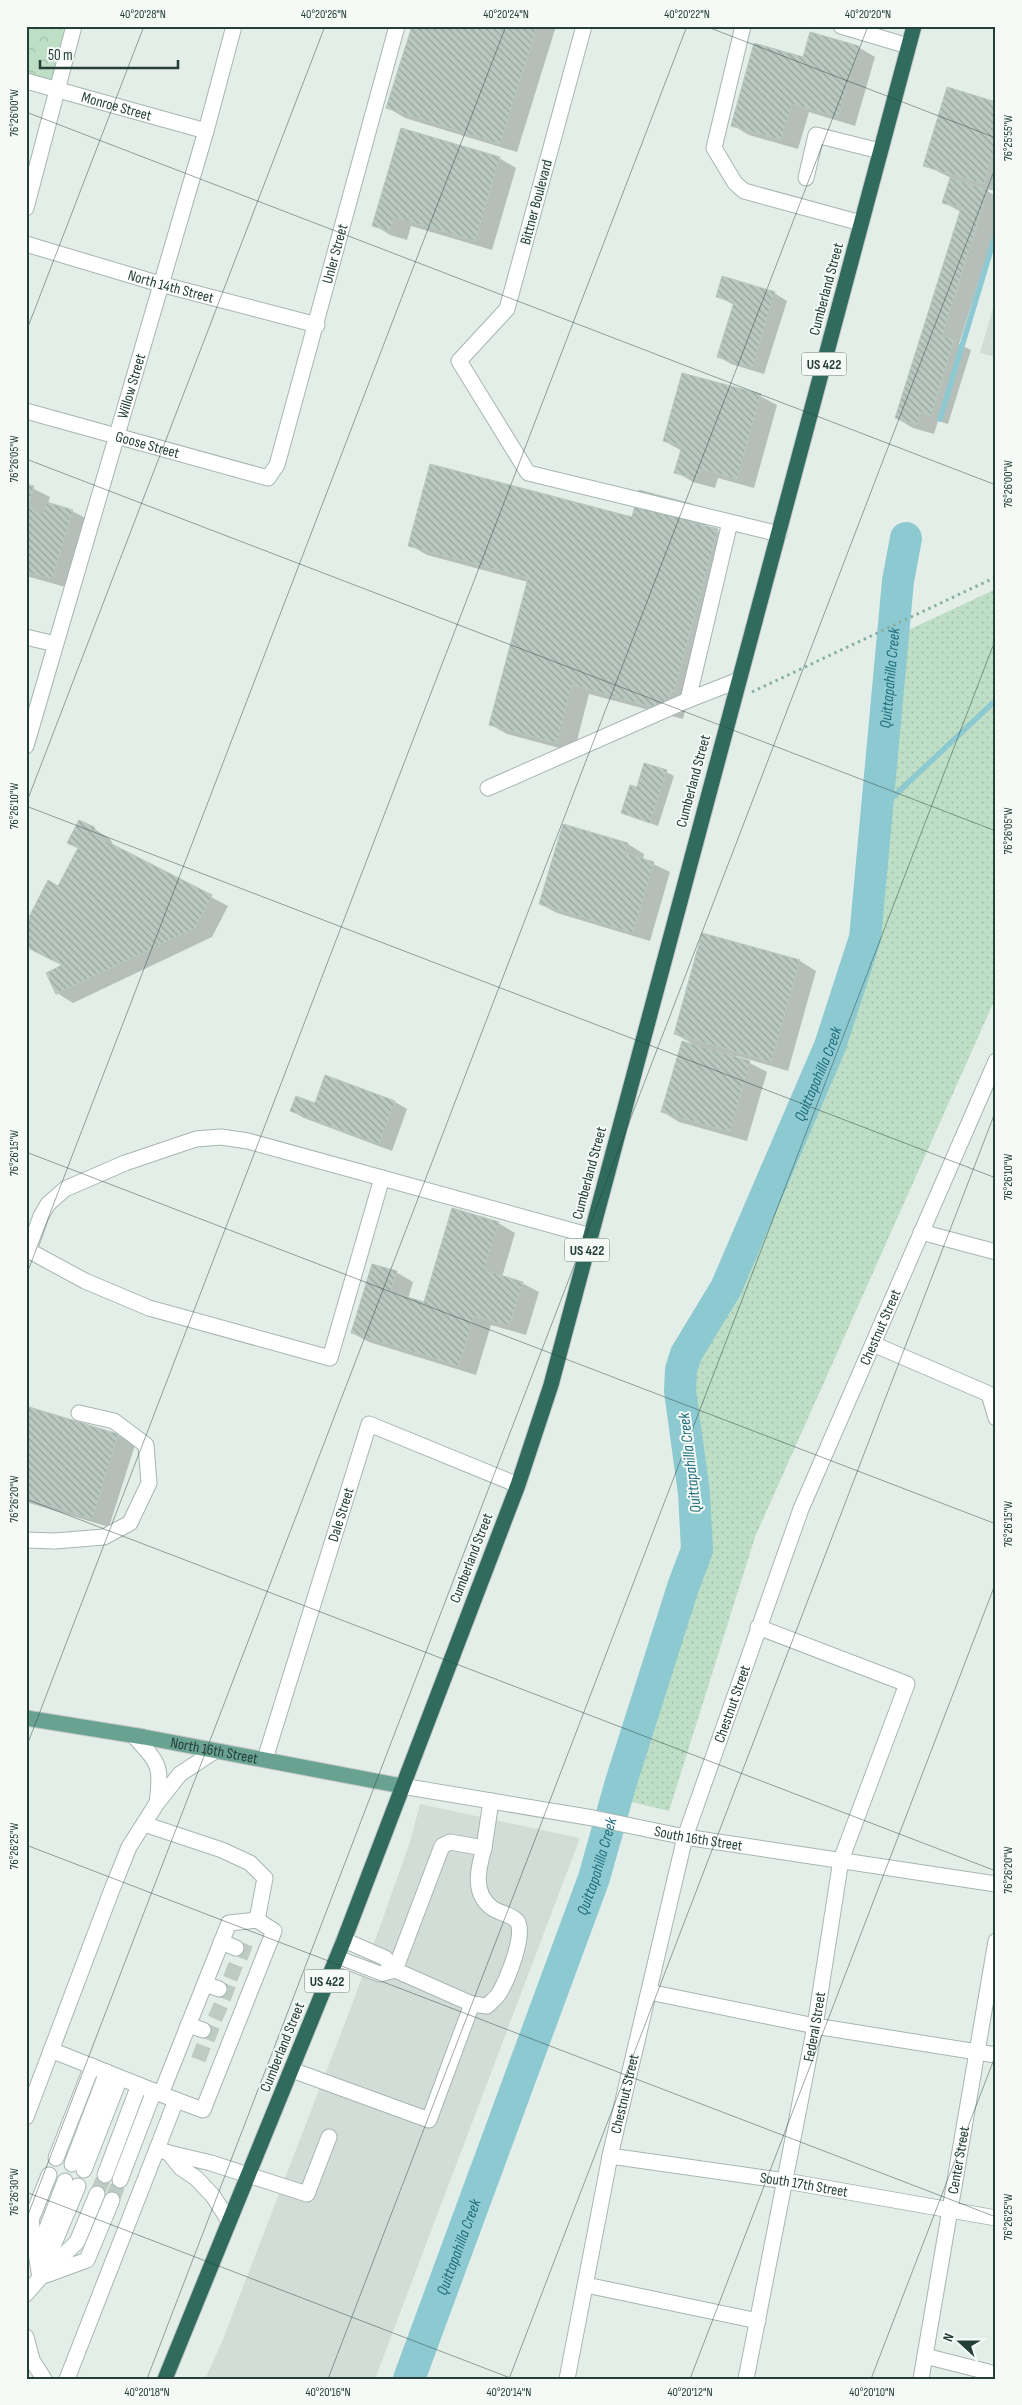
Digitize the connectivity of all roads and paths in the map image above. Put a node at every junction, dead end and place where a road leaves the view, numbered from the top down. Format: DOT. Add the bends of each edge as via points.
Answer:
graph roads {
  1 [pos="74,26"];
  2 [pos="234,26"];
  3 [pos="397,26"];
  4 [pos="584,26"];
  5 [pos="743,26"];
  6 [pos="841,26"];
  7 [pos="914,26"];
  8 [pos="908,46"];
  9 [pos="26,81"];
  10 [pos="56,90"];
  11 [pos="206,131"];
  12 [pos="880,151"];
  13 [pos="806,178"];
  14 [pos="26,208"];
  15 [pos="861,224"];
  16 [pos="26,244"];
  17 [pos="160,284"];
  18 [pos="317,325"];
  19 [pos="26,411"];
  20 [pos="115,436"];
  21 [pos="268,478"];
  22 [pos="730,522"];
  23 [pos="779,534"];
  24 [pos="996,578"];
  25 [pos="26,637"];
  26 [pos="56,644"];
  27 [pos="739,680"];
  28 [pos="688,700"];
  29 [pos="732,701"];
  30 [pos="26,746"];
  31 [pos="488,788"];
  32 [pos="996,1061"];
  33 [pos="991,1084"];
  34 [pos="382,1178"];
  35 [pos="921,1232"];
  36 [pos="591,1236"];
  37 [pos="28,1250"];
  38 [pos="996,1252"];
  39 [pos="872,1344"];
  40 [pos="992,1393"];
  41 [pos="79,1413"];
  42 [pos="996,1418"];
  43 [pos="518,1485"];
  44 [pos="26,1540"];
  45 [pos="758,1627"];
  46 [pos="26,1718"];
  47 [pos="134,1736"];
  48 [pos="215,1750"];
  49 [pos="265,1760"];
  50 [pos="402,1786"];
  51 [pos="491,1801"];
  52 [pos="157,1803"];
  53 [pos="144,1824"];
  54 [pos="685,1837"];
  55 [pos="484,1848"];
  56 [pos="841,1860"];
  57 [pos="996,1884"];
  58 [pos="257,1920"];
  59 [pos="344,1940"];
  60 [pos="996,1941"];
  61 [pos="221,1942"];
  62 [pos="236,1948"];
  63 [pos="337,1958"];
  64 [pos="395,1970"];
  65 [pos="649,1992"];
  66 [pos="472,2004"];
  67 [pos="188,2025"];
  68 [pos="815,2026"];
  69 [pos="203,2030"];
  70 [pos="51,2050"];
  71 [pos="977,2052"];
  72 [pos="996,2055"];
  73 [pos="92,2066"];
  74 [pos="292,2070"];
  75 [pos="114,2075"];
  76 [pos="139,2085"];
  77 [pos="158,2092"];
  78 [pos="176,2100"];
  79 [pos="26,2117"];
  80 [pos="329,2137"];
  81 [pos="163,2151"];
  82 [pos="610,2156"];
  83 [pos="56,2158"];
  84 [pos="78,2167"];
  85 [pos="49,2175"];
  86 [pos="104,2175"];
  87 [pos="248,2175"];
  88 [pos="120,2180"];
  89 [pos="786,2181"];
  90 [pos="72,2183"];
  91 [pos="97,2194"];
  92 [pos="112,2200"];
  93 [pos="949,2210"];
  94 [pos="996,2218"];
  95 [pos="229,2221"];
  96 [pos="40,2278"];
  97 [pos="586,2285"];
  98 [pos="26,2294"];
  99 [pos="758,2321"];
  100 [pos="26,2337"];
  101 [pos="925,2356"];
  102 [pos="996,2374"];
  103 [pos="44,2379"];
  104 [pos="67,2379"];
  105 [pos="165,2379"];
  106 [pos="567,2379"];
  107 [pos="746,2379"];
  108 [pos="921,2379"];
  1 -- 10 [label="street"];
  2 -- 11 [label="street, Willow Street"];
  3 -- 18 [label="street, Unler Street"];
  4 -- 22 [label="street, Bittner Boulevard" via="507,309 459,361 528,473"];
  5 -- 15 [label="street" via="714,148 726,170 744,191"];
  6 -- 8 [label="street"];
  7 -- 8 [label="highway, Cumberland Street / US 422"];
  8 -- 12 [label="highway, Cumberland Street / US 422"];
  9 -- 10 [label="street, Monroe Street"];
  10 -- 11 [label="street, Monroe Street"];
  10 -- 14 [label="street"];
  11 -- 17 [label="street, Willow Street"];
  12 -- 13 [label="street" via="816,135"];
  12 -- 15 [label="highway, Cumberland Street / US 422"];
  15 -- 23 [label="highway, Cumberland Street / US 422"];
  16 -- 17 [label="street, North 14th Street"];
  17 -- 18 [label="street, North 14th Street"];
  17 -- 20 [label="street, Willow Street"];
  18 -- 21 [label="street, Unler Street" via="277,465"];
  19 -- 20 [label="street, Goose Street"];
  20 -- 21 [label="street, Goose Street"];
  20 -- 26 [label="street, Willow Street"];
  22 -- 23 [label="street"];
  22 -- 28 [label="street"];
  23 -- 27 [label="highway, Cumberland Street / US 422"];
  24 -- 29 [label="path"];
  25 -- 26 [label="street"];
  26 -- 30 [label="street, Willow Street"];
  27 -- 28 [label="street"];
  27 -- 29 [label="highway, Cumberland Street / US 422"];
  28 -- 31 [label="street"];
  29 -- 36 [label="highway, Cumberland Street / US 422"];
  32 -- 33 [label="street, Chestnut Street"];
  33 -- 35 [label="street, Chestnut Street"];
  34 -- 36 [label="street"];
  34 -- 37 [label="street" via="248,1140 196,1139 65,1189 45,1210"];
  34 -- 37 [label="street" via="330,1358 149,1308 85,1281"];
  35 -- 38 [label="street"];
  35 -- 39 [label="street, Chestnut Street"];
  36 -- 43 [label="highway, Cumberland Street / US 422" via="551,1385"];
  39 -- 40 [label="street"];
  39 -- 45 [label="street, Chestnut Street" via="801,1509"];
  40 -- 42 [label="street"];
  41 -- 44 [label="street" via="114,1420 146,1445 149,1484 130,1523 104,1537"];
  43 -- 49 [label="street, Dale Street" via="369,1424"];
  43 -- 50 [label="highway, Cumberland Street / US 422"];
  45 -- 54 [label="street, Chestnut Street"];
  45 -- 56 [label="street, Federal Street" via="907,1684"];
  46 -- 47 [label="main road, North 16th Street"];
  47 -- 48 [label="main road, North 16th Street"];
  47 -- 52 [label="street" via="160,1770"];
  48 -- 49 [label="main road, North 16th Street"];
  48 -- 52 [label="street" via="180,1774"];
  49 -- 50 [label="main road, North 16th Street"];
  50 -- 51 [label="street, South 16th Street"];
  50 -- 59 [label="highway, Cumberland Street / US 422"];
  51 -- 54 [label="street, South 16th Street"];
  51 -- 55 [label="street"];
  52 -- 53 [label="street"];
  53 -- 58 [label="street" via="222,1850 250,1864 265,1878"];
  53 -- 70 [label="street" via="129,1847 110,1892"];
  54 -- 56 [label="street, South 16th Street"];
  54 -- 65 [label="street, Chestnut Street"];
  55 -- 64 [label="street" via="450,1842 442,1846"];
  55 -- 66 [label="street" via="478,1868 478,1886 484,1900 493,1908 517,1920 521,1927 520,1942 498,1995 487,2006"];
  56 -- 57 [label="street, South 16th Street"];
  56 -- 68 [label="street, Federal Street"];
  58 -- 61 [label="street" via="229,1923"];
  58 -- 78 [label="street" via="274,1932 258,1956 218,2059 203,2110"];
  59 -- 63 [label="highway, Cumberland Street / US 422"];
  59 -- 64 [label="street" via="385,1958"];
  60 -- 71 [label="street, Center Street"];
  61 -- 62 [label="street"];
  61 -- 67 [label="street" via="219,1966 212,1987 204,2007"];
  63 -- 64 [label="street" via="380,1974"];
  63 -- 74 [label="highway, Cumberland Street / US 422"];
  64 -- 66 [label="street"];
  65 -- 68 [label="street"];
  65 -- 82 [label="street, Chestnut Street"];
  66 -- 74 [label="street" via="429,2120"];
  67 -- 69 [label="street"];
  67 -- 77 [label="street" via="187,2048"];
  68 -- 71 [label="street"];
  68 -- 89 [label="street, Federal Street"];
  70 -- 73 [label="street"];
  70 -- 79 [label="street"];
  71 -- 72 [label="street"];
  71 -- 93 [label="street, Center Street"];
  73 -- 75 [label="street"];
  73 -- 83 [label="street"];
  74 -- 87 [label="highway, Cumberland Street / US 422"];
  75 -- 76 [label="street"];
  75 -- 84 [label="street"];
  76 -- 77 [label="street"];
  76 -- 86 [label="street"];
  77 -- 78 [label="street"];
  77 -- 88 [label="street"];
  78 -- 81 [label="street"];
  80 -- 87 [label="street" via="307,2194"];
  81 -- 87 [label="street"];
  81 -- 95 [label="street" via="213,2196"];
  81 -- 104 [label="street"];
  82 -- 89 [label="street, South 17th Street"];
  82 -- 97 [label="street, Chestnut Street"];
  85 -- 96 [label="street" via="31,2220"];
  87 -- 95 [label="highway, Cumberland Street / US 422"];
  89 -- 93 [label="street, South 17th Street"];
  89 -- 99 [label="street, Federal Street"];
  90 -- 96 [label="street"];
  91 -- 96 [label="street" via="77,2242"];
  92 -- 96 [label="street" via="87,2260"];
  93 -- 94 [label="street, South 17th Street"];
  93 -- 101 [label="street, Center Street"];
  95 -- 105 [label="highway, Cumberland Street / US 422"];
  96 -- 98 [label="street"];
  97 -- 99 [label="street"];
  97 -- 106 [label="street, Chestnut Street"];
  99 -- 107 [label="street, Federal Street"];
  100 -- 103 [label="street" via="32,2360"];
  101 -- 102 [label="street"];
  101 -- 108 [label="street, Center Street"];
}
